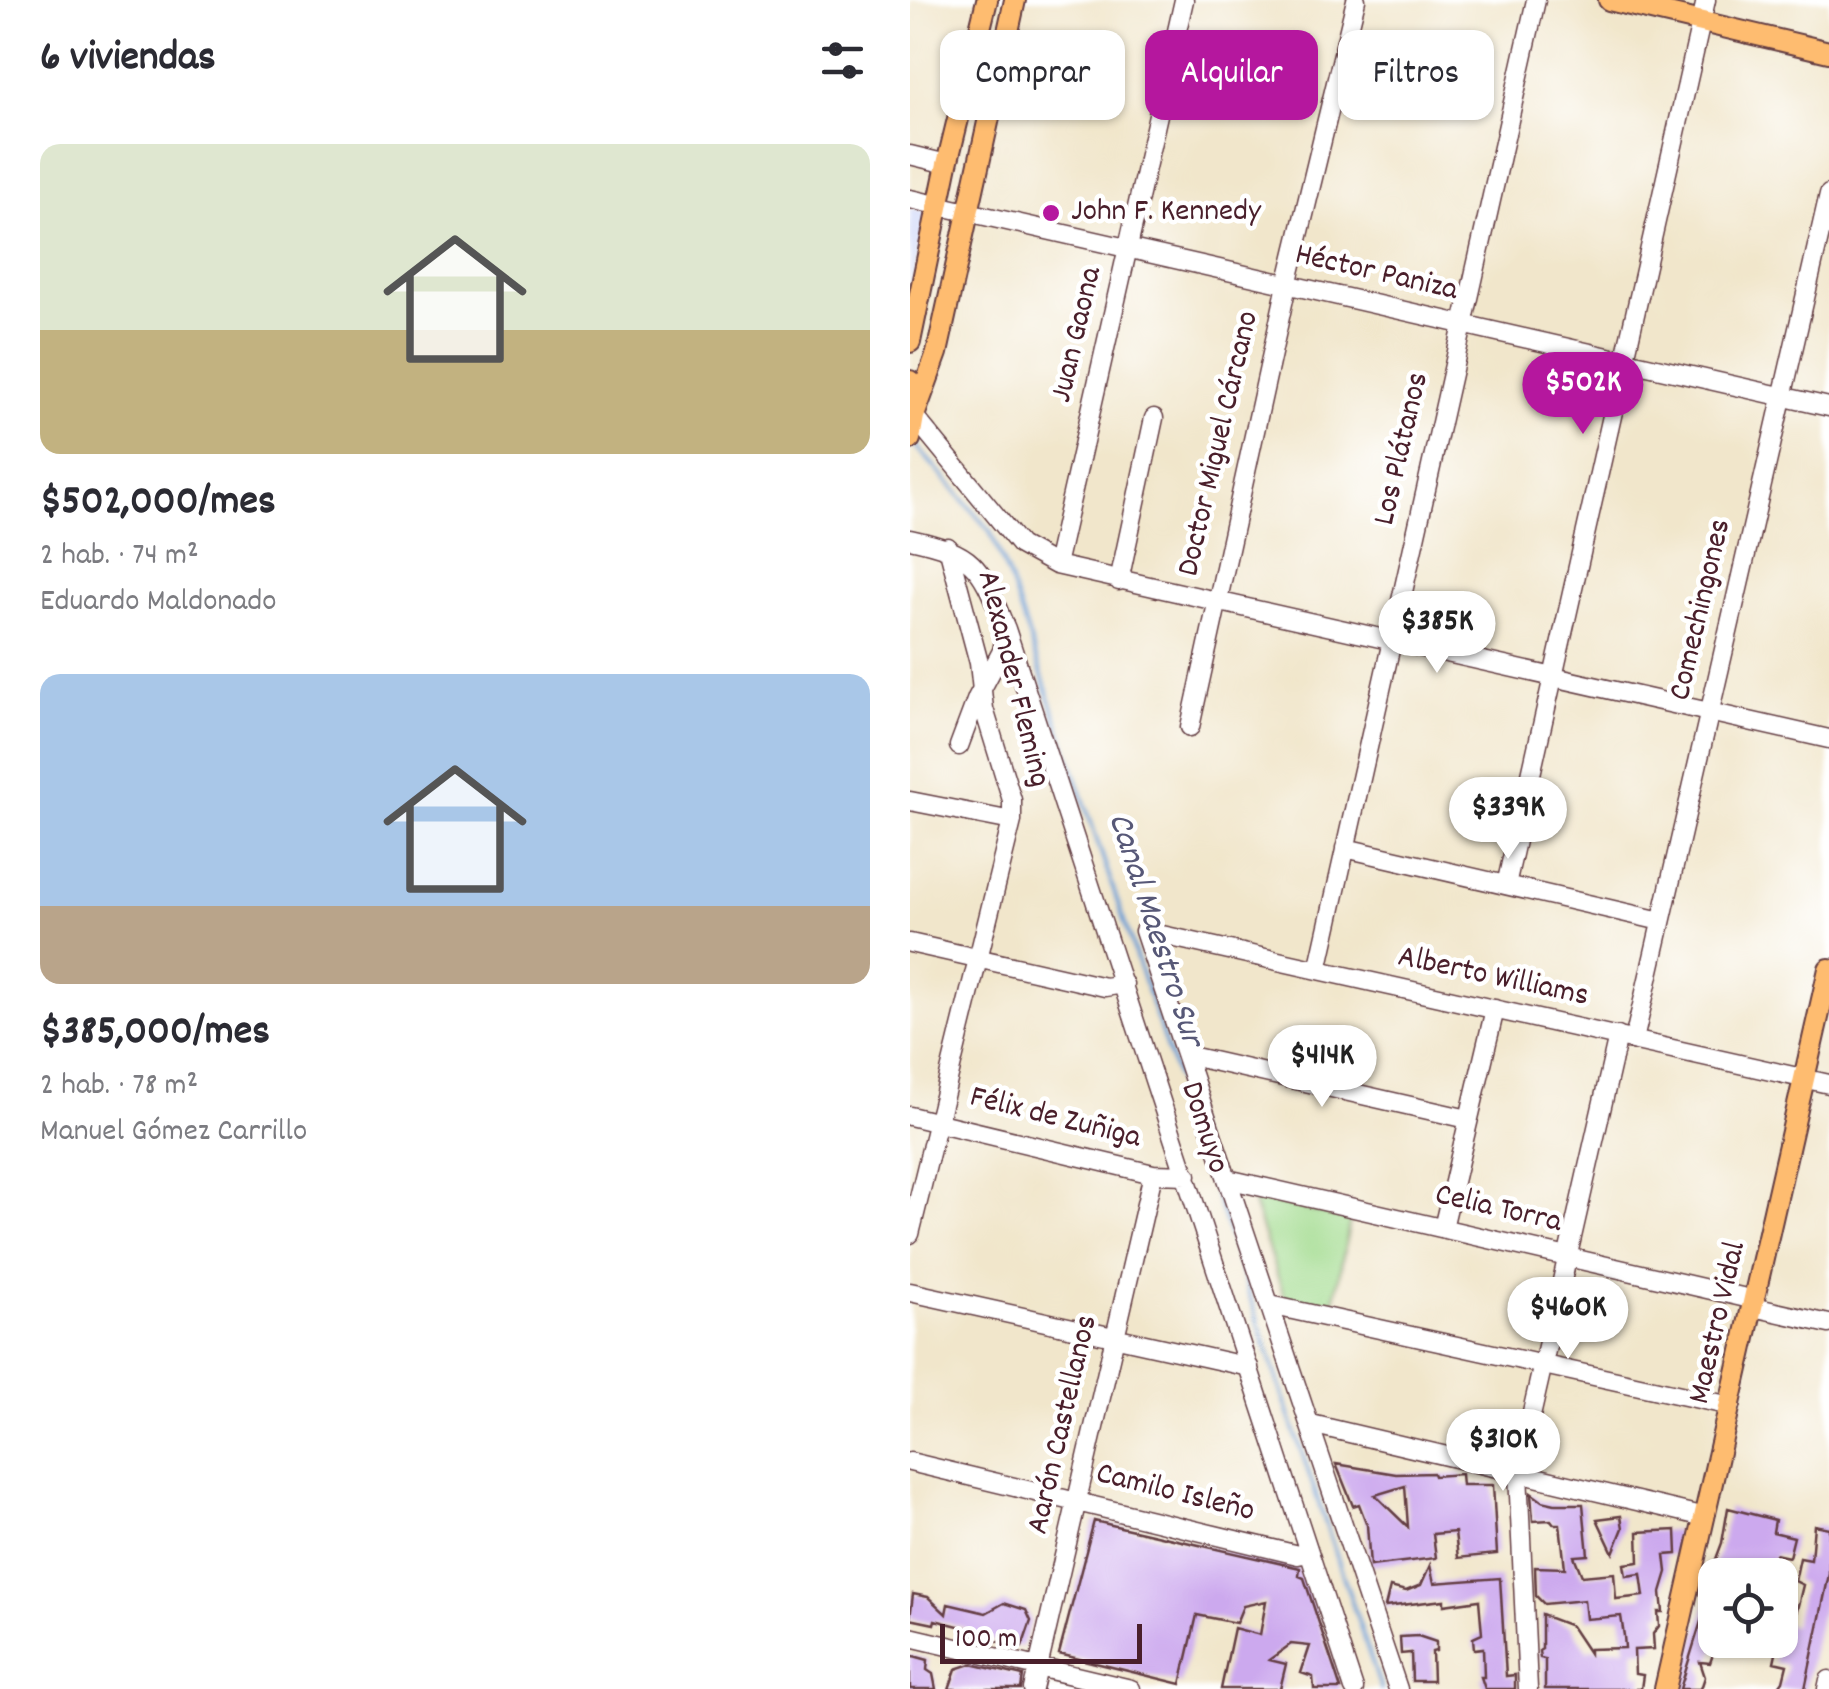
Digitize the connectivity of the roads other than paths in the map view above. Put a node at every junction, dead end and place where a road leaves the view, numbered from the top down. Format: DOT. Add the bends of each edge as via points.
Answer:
graph roads {
  1 [pos="987,0"];
  2 [pos="1015,0"];
  3 [pos="1184,0"];
  4 [pos="1356,0"];
  5 [pos="1536,0"];
  6 [pos="1609,0"];
  7 [pos="1706,0"];
  8 [pos="1701,22"];
  9 [pos="1829,52"];
  10 [pos="910,155"];
  11 [pos="947,164"];
  12 [pos="1829,194"];
  13 [pos="910,199"];
  14 [pos="938,206"];
  15 [pos="966,212"];
  16 [pos="1128,249"];
  17 [pos="1287,285"];
  18 [pos="1462,324"];
  19 [pos="910,342"];
  20 [pos="1624,360"];
  21 [pos="910,381"];
  22 [pos="1782,396"];
  23 [pos="1829,406"];
  24 [pos="914,416"];
  25 [pos="1154,418"];
  26 [pos="910,439"];
  27 [pos="910,539"];
  28 [pos="948,547"];
  29 [pos="1056,565"];
  30 [pos="1119,582"];
  31 [pos="1215,603"];
  32 [pos="1006,629"];
  33 [pos="1391,642"];
  34 [pos="1553,678"];
  35 [pos="982,690"];
  36 [pos="1710,712"];
  37 [pos="1190,727"];
  38 [pos="1829,739"];
  39 [pos="959,746"];
  40 [pos="910,801"];
  41 [pos="1012,821"];
  42 [pos="1345,848"];
  43 [pos="1506,885"];
  44 [pos="1662,921"];
  45 [pos="1144,930"];
  46 [pos="910,943"];
  47 [pos="976,958"];
  48 [pos="1829,969"];
  49 [pos="1318,970"];
  50 [pos="1124,984"];
  51 [pos="1495,1009"];
  52 [pos="1626,1038"];
  53 [pos="1186,1055"];
  54 [pos="1804,1078"];
  55 [pos="1829,1084"];
  56 [pos="910,1116"];
  57 [pos="1468,1119"];
  58 [pos="936,1122"];
  59 [pos="1153,1174"];
  60 [pos="1187,1175"];
  61 [pos="1228,1179"];
  62 [pos="1443,1228"];
  63 [pos="910,1234"];
  64 [pos="1567,1257"];
  65 [pos="910,1292"];
  66 [pos="1754,1303"];
  67 [pos="1270,1305"];
  68 [pos="1829,1324"];
  69 [pos="1115,1340"];
  70 [pos="1543,1363"];
  71 [pos="1249,1367"];
  72 [pos="1731,1406"];
  73 [pos="1311,1424"];
  74 [pos="910,1462"];
  75 [pos="1518,1473"];
  76 [pos="1077,1500"];
  77 [pos="1706,1517"];
  78 [pos="1308,1553"];
  79 [pos="910,1637"];
  80 [pos="1038,1666"];
  81 [pos="1829,1680"];
  82 [pos="1033,1689"];
  83 [pos="1131,1689"];
  84 [pos="1354,1689"];
  85 [pos="1398,1689"];
  86 [pos="1528,1689"];
  87 [pos="1665,1689"];
  88 [pos="1827,1689"];
  1 -- 11 [label="main road"];
  2 -- 15 [label="main road"];
  3 -- 16 [label="street, Juan Gaona"];
  4 -- 17 [label="street, Doctor Miguel Cárcano"];
  5 -- 18 [label="street, Los Plátanos"];
  6 -- 8 [label="main road"];
  7 -- 8 [label="street"];
  8 -- 9 [label="main road"];
  8 -- 20 [label="street"];
  10 -- 11 [label="street"];
  11 -- 14 [label="main road"];
  12 -- 22 [label="street, Comechingones"];
  13 -- 14 [label="street, Héctor Paniza"];
  14 -- 15 [label="street, Héctor Paniza"];
  14 -- 19 [label="main road"];
  15 -- 16 [label="street, Héctor Paniza"];
  15 -- 24 [label="main road" via="937,353"];
  16 -- 17 [label="street, Héctor Paniza"];
  16 -- 29 [label="street, Juan Gaona"];
  17 -- 18 [label="street, Héctor Paniza"];
  17 -- 31 [label="street, Doctor Miguel Cárcano"];
  18 -- 20 [label="street, Héctor Paniza"];
  18 -- 33 [label="street, Los Plátanos"];
  20 -- 22 [label="street, Héctor Paniza"];
  20 -- 34 [label="street"];
  21 -- 24 [label="main road"];
  22 -- 23 [label="street, Héctor Paniza"];
  22 -- 36 [label="street, Comechingones"];
  24 -- 26 [label="main road"];
  24 -- 29 [label="street" via="1020,546"];
  25 -- 30 [label="street"];
  27 -- 28 [label="street"];
  28 -- 32 [label="street, Domuyo" via="980,569"];
  28 -- 35 [label="street, Alexander Fleming"];
  29 -- 30 [label="street"];
  30 -- 31 [label="street"];
  31 -- 33 [label="street"];
  31 -- 37 [label="street, Doctor Miguel Cárcano"];
  32 -- 35 [label="street"];
  32 -- 50 [label="street, Domuyo"];
  33 -- 34 [label="street"];
  33 -- 42 [label="street, Los Plátanos"];
  34 -- 36 [label="street"];
  34 -- 43 [label="street"];
  35 -- 39 [label="street"];
  35 -- 41 [label="street, Alexander Fleming"];
  36 -- 38 [label="street"];
  36 -- 44 [label="street, Comechingones"];
  40 -- 41 [label="street"];
  41 -- 47 [label="street, Alexander Fleming"];
  42 -- 43 [label="street"];
  42 -- 49 [label="street, Los Plátanos"];
  43 -- 44 [label="street"];
  44 -- 52 [label="street, Comechingones"];
  45 -- 49 [label="street, Alberto Williams"];
  45 -- 53 [label="street, Domuyo"];
  46 -- 47 [label="street"];
  47 -- 50 [label="street" via="1104,987"];
  47 -- 58 [label="street, Alexander Fleming"];
  48 -- 54 [label="main road, Maestro Vidal"];
  49 -- 51 [label="street, Alberto Williams"];
  50 -- 60 [label="street, Domuyo"];
  51 -- 52 [label="street, Alberto Williams"];
  51 -- 57 [label="street"];
  52 -- 54 [label="street, Alberto Williams"];
  52 -- 64 [label="street, Comechingones"];
  53 -- 57 [label="street"];
  53 -- 61 [label="street, Domuyo"];
  54 -- 55 [label="street, Alberto Williams"];
  54 -- 66 [label="main road, Maestro Vidal"];
  56 -- 58 [label="street, Félix de Zuñiga"];
  57 -- 62 [label="street"];
  58 -- 59 [label="street, Félix de Zuñiga"];
  58 -- 63 [label="street, Alexander Fleming"];
  59 -- 60 [label="street, Félix de Zuñiga"];
  59 -- 69 [label="street, Aarón Castellanos"];
  60 -- 71 [label="street, Domuyo"];
  61 -- 62 [label="street, Celia Torra"];
  61 -- 67 [label="street, Domuyo"];
  62 -- 64 [label="street, Celia Torra"];
  64 -- 66 [label="street, Celia Torra"];
  64 -- 70 [label="street, Comechingones"];
  65 -- 69 [label="street"];
  66 -- 68 [label="street, Celia Torra"];
  66 -- 72 [label="main road, Maestro Vidal"];
  67 -- 70 [label="street"];
  67 -- 73 [label="street, Domuyo"];
  69 -- 71 [label="street"];
  69 -- 76 [label="street, Aarón Castellanos"];
  70 -- 72 [label="street"];
  70 -- 75 [label="street, Comechingones"];
  71 -- 78 [label="street, Domuyo"];
  72 -- 77 [label="main road, Maestro Vidal"];
  73 -- 75 [label="street"];
  73 -- 85 [label="street, Domuyo"];
  74 -- 76 [label="street, Camilo Isleño"];
  75 -- 77 [label="street"];
  75 -- 86 [label="street, Comechingones"];
  76 -- 78 [label="street, Camilo Isleño"];
  76 -- 80 [label="street, Aarón Castellanos"];
  77 -- 87 [label="main road, Maestro Vidal"];
  78 -- 84 [label="street, Domuyo"];
  79 -- 80 [label="street"];
  80 -- 82 [label="street, Aarón Castellanos"];
  80 -- 83 [label="street"];
  81 -- 88 [label="street"];
}
